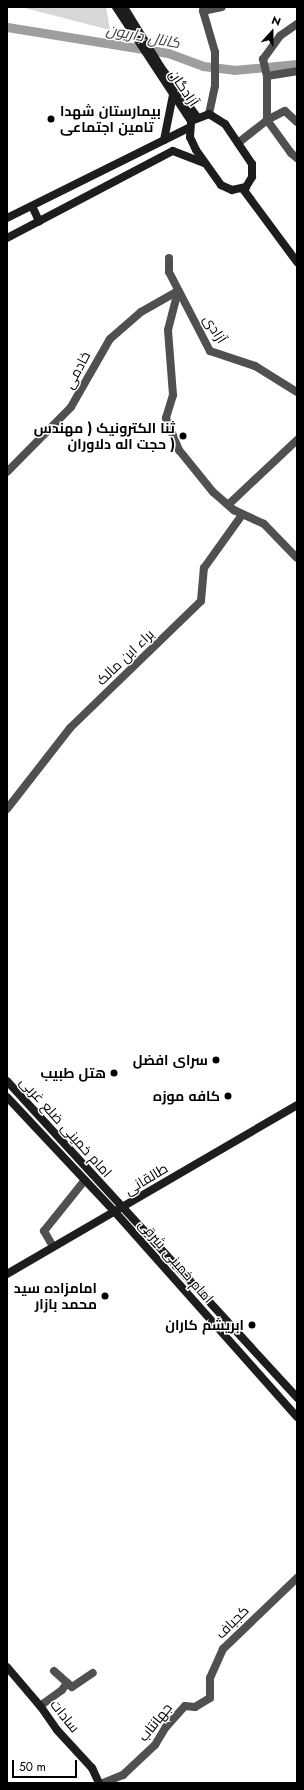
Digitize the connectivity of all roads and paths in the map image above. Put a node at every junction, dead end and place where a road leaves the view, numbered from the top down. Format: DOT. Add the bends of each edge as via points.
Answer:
graph roads {
  1 [pos="222,7"];
  2 [pos="120,9"];
  3 [pos="297,24"];
  4 [pos="297,71"];
  5 [pos="267,76"];
  6 [pos="173,95"];
  7 [pos="209,114"];
  8 [pos="267,120"];
  9 [pos="192,122"];
  10 [pos="297,122"];
  11 [pos="164,140"];
  12 [pos="238,144"];
  13 [pos="297,158"];
  14 [pos="205,163"];
  15 [pos="243,189"];
  16 [pos="32,206"];
  17 [pos="7,218"];
  18 [pos="40,221"];
  19 [pos="7,238"];
  20 [pos="169,258"];
  21 [pos="297,262"];
  22 [pos="178,291"];
  23 [pos="297,392"];
  24 [pos="297,440"];
  25 [pos="7,472"];
  26 [pos="228,505"];
  27 [pos="242,515"];
  28 [pos="297,558"];
  29 [pos="7,810"];
  30 [pos="7,1082"];
  31 [pos="7,1097"];
  32 [pos="297,1104"];
  33 [pos="85,1180"];
  34 [pos="123,1207"];
  35 [pos="115,1212"];
  36 [pos="51,1243"];
  37 [pos="7,1274"];
  38 [pos="297,1398"];
  39 [pos="297,1417"];
  40 [pos="297,1578"];
  41 [pos="7,1667"];
  42 [pos="54,1671"];
  43 [pos="93,1673"];
  44 [pos="67,1683"];
  45 [pos="210,1698"];
  46 [pos="40,1706"];
  47 [pos="99,1783"];
  48 [pos="103,1783"];
  1 -- 7 [label="street" via="203,11 215,52 215,86"];
  2 -- 6 [label="main road, آزادگان"];
  2 -- 9 [label="main road, آزادگان"];
  3 -- 5 [label="street" via="280,36 263,59"];
  4 -- 5 [label="street"];
  5 -- 8 [label="street"];
  6 -- 9 [label="main road, آزادگان"];
  6 -- 11 [label="main road"];
  7 -- 9 [label="main road"];
  7 -- 12 [label="main road" via="225,124"];
  8 -- 10 [label="street" via="285,111"];
  8 -- 12 [label="street"];
  8 -- 13 [label="street"];
  9 -- 11 [label="main road"];
  9 -- 14 [label="main road" via="190,137"];
  11 -- 16 [label="main road"];
  12 -- 15 [label="main road" via="252,164 253,170 251,182"];
  14 -- 15 [label="main road" via="213,176 226,188"];
  14 -- 18 [label="main road" via="173,151"];
  15 -- 21 [label="main road"];
  16 -- 17 [label="main road"];
  16 -- 18 [label="main road"];
  18 -- 19 [label="main road"];
  20 -- 22 [label="street, آزادی" via="168,272"];
  22 -- 23 [label="street, آزادی" via="210,351 255,366"];
  22 -- 25 [label="street, خادمی" via="141,312 110,339 71,407"];
  22 -- 26 [label="street" via="168,330 173,395 166,418 179,450 213,492"];
  24 -- 26 [label="street"];
  26 -- 27 [label="street"];
  27 -- 28 [label="street" via="264,524"];
  27 -- 29 [label="street, براء ابن مالک" via="204,568 201,601 70,728"];
  30 -- 34 [label="main road, امام خمینی ضلع غربی"];
  31 -- 33 [label="main road, امام خمینی ضلع غربی"];
  32 -- 34 [label="main road, طالقانی"];
  33 -- 35 [label="main road, امام خمینی ضلع غربی"];
  33 -- 36 [label="street" via="44,1231"];
  34 -- 35 [label="main road, طالقانی"];
  34 -- 38 [label="main road, امام خمینی شرقی"];
  35 -- 37 [label="main road, طالقانی"];
  35 -- 39 [label="main road, امام خمینی شرقی"];
  40 -- 45 [label="street, کجباف" via="223,1649 210,1678"];
  41 -- 46 [label="main road, سادات"];
  42 -- 44 [label="street"];
  43 -- 44 [label="street" via="72,1687"];
  44 -- 46 [label="street" via="62,1690"];
  45 -- 48 [label="street, جهانتاب" via="196,1706 185,1706 166,1727 155,1746 123,1774"];
  46 -- 47 [label="main road, سادات" via="57,1730 92,1768"];
}
